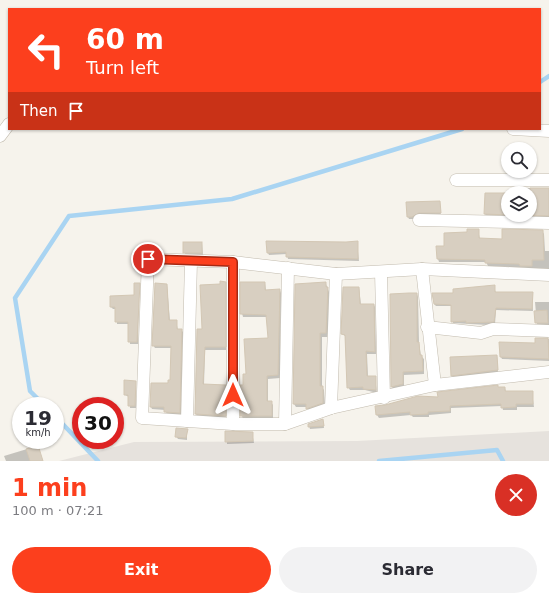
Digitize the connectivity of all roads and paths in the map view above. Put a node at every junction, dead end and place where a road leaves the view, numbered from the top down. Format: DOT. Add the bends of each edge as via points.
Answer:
graph roads {
  1 [pos="8,125"];
  2 [pos="531,130"];
  3 [pos="549,131"];
  4 [pos="0,136"];
  5 [pos="456,180"];
  6 [pos="549,180"];
  7 [pos="420,220"];
  8 [pos="549,223"];
  9 [pos="191,261"];
  10 [pos="233,262"];
  11 [pos="288,268"];
  12 [pos="422,269"];
  13 [pos="381,272"];
  14 [pos="336,274"];
  15 [pos="549,275"];
  16 [pos="427,327"];
  17 [pos="549,331"];
  18 [pos="549,372"];
  19 [pos="435,385"];
  20 [pos="384,398"];
  21 [pos="330,408"];
  22 [pos="187,421"];
  23 [pos="233,424"];
  24 [pos="285,424"];
  1 -- 4 [label="street"];
  2 -- 3 [label="street"];
  5 -- 6 [label="street"];
  7 -- 8 [label="street"];
  9 -- 10 [label="street"];
  9 -- 22 [label="street"];
  9 -- 22 [label="street" via="148,259 142,418"];
  10 -- 11 [label="street"];
  10 -- 23 [label="street"];
  11 -- 14 [label="street"];
  11 -- 24 [label="street"];
  12 -- 13 [label="street"];
  12 -- 15 [label="street"];
  12 -- 16 [label="street"];
  13 -- 14 [label="street"];
  13 -- 20 [label="street"];
  14 -- 21 [label="street"];
  16 -- 17 [label="street" via="481,333 493,329"];
  16 -- 19 [label="street"];
  18 -- 19 [label="street"];
  19 -- 20 [label="street"];
  20 -- 21 [label="street"];
  21 -- 24 [label="street"];
  22 -- 23 [label="street"];
  23 -- 24 [label="street"];
}
